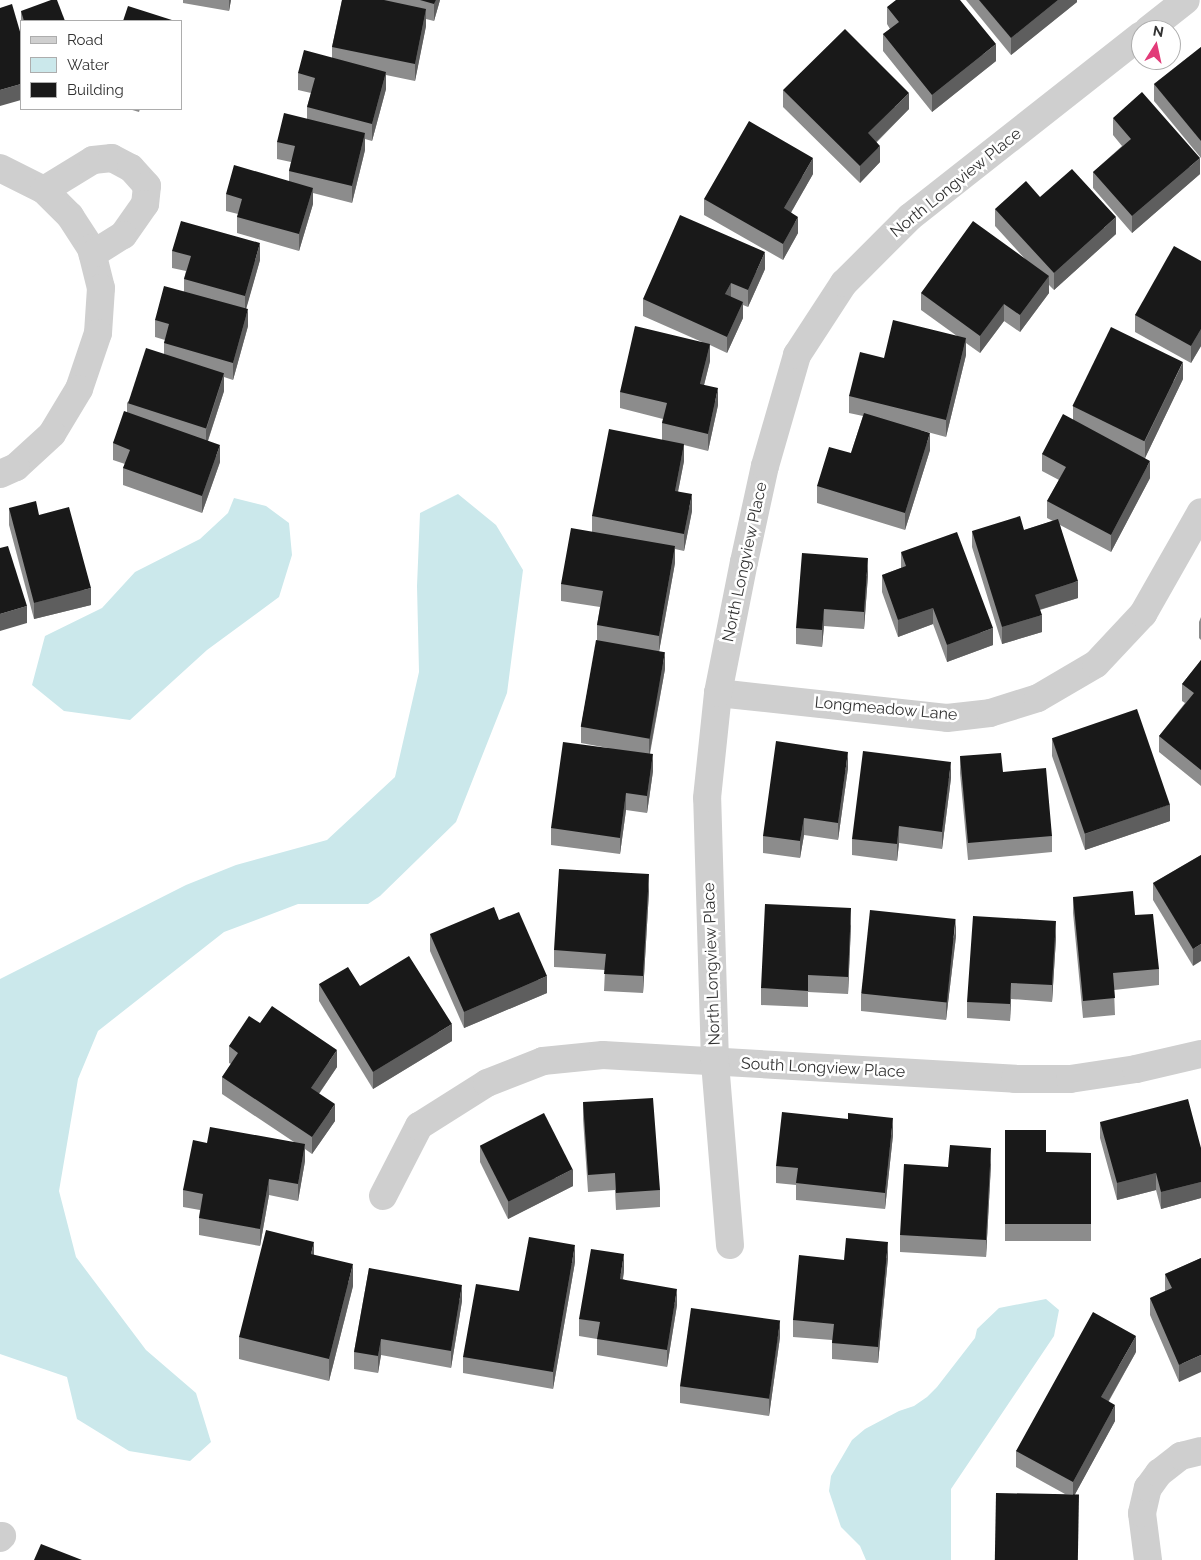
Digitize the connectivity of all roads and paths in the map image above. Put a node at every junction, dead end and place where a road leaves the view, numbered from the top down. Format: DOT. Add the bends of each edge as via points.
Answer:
graph roads {
  1 [pos="1186,0"];
  2 [pos="1161,20"];
  3 [pos="1131,44"];
  4 [pos="0,168"];
  5 [pos="44,190"];
  6 [pos="92,254"];
  7 [pos="0,474"];
  8 [pos="1201,512"];
  9 [pos="718,693"];
  10 [pos="1201,1054"];
  11 [pos="715,1062"];
  12 [pos="383,1196"];
  13 [pos="730,1245"];
  14 [pos="1201,1451"];
  15 [pos="1148,1560"];
  1 -- 2 [label="street"];
  3 -- 9 [label="street, North Longview Place" via="910,217 844,283 797,355 765,466"];
  4 -- 5 [label="street"];
  5 -- 6 [label="street" via="70,216"];
  5 -- 6 [label="street" via="93,160 112,158 131,168 147,186 145,204 123,234"];
  6 -- 7 [label="street" via="101,288 98,333 78,389 52,434 16,467"];
  8 -- 9 [label="street, Longmeadow Lane" via="1143,614 1096,664 1038,698 990,714 947,718"];
  9 -- 11 [label="street, North Longview Place" via="707,798"];
  10 -- 11 [label="street, South Longview Place" via="1136,1069 1070,1079 1015,1079"];
  11 -- 12 [label="street, South Longview Place" via="603,1055 543,1061 487,1083 419,1126"];
  11 -- 13 [label="street, North Longview Place"];
  14 -- 15 [label="street" via="1181,1456 1159,1473 1148,1488 1142,1512"];
}
